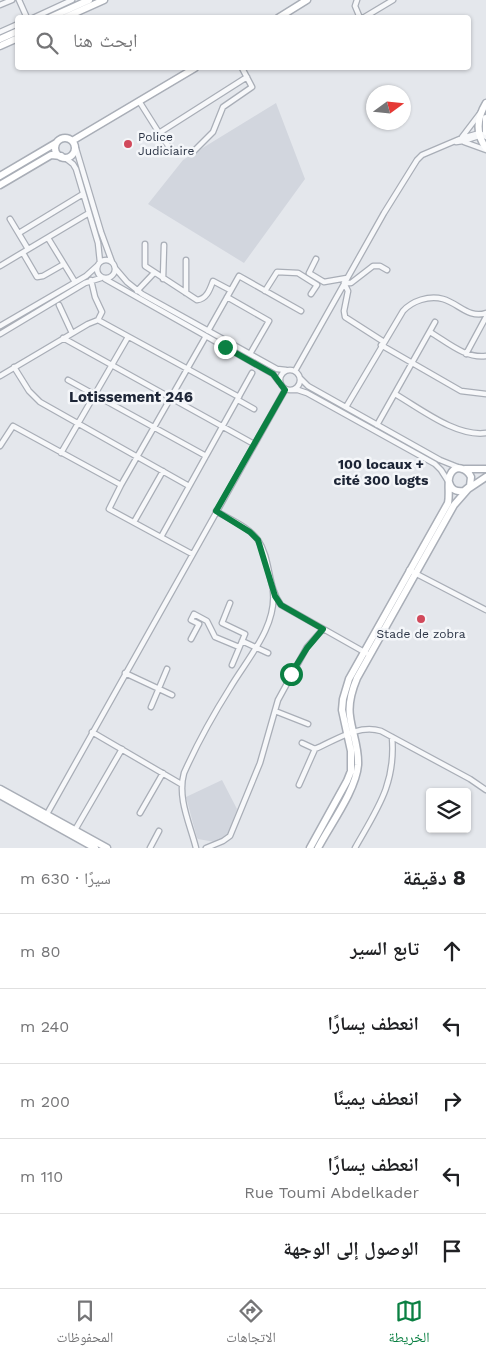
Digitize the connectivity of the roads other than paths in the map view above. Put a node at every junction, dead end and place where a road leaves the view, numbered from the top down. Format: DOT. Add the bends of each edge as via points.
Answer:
graph roads {
  1 [pos="12,0"];
  2 [pos="19,0"];
  3 [pos="72,0"];
  4 [pos="89,0"];
  5 [pos="104,0"];
  6 [pos="308,0"];
  7 [pos="357,0"];
  8 [pos="393,0"];
  9 [pos="0,5"];
  10 [pos="26,15"];
  11 [pos="40,15"];
  12 [pos="55,15"];
  13 [pos="71,15"];
  14 [pos="288,15"];
  15 [pos="360,15"];
  16 [pos="366,15"];
  17 [pos="15,25"];
  18 [pos="0,32"];
  19 [pos="15,32"];
  20 [pos="0,39"];
  21 [pos="15,39"];
  22 [pos="0,46"];
  23 [pos="192,70"];
  24 [pos="243,70"];
  25 [pos="247,77"];
  26 [pos="139,101"];
  27 [pos="486,103"];
  28 [pos="481,112"];
  29 [pos="486,118"];
  30 [pos="159,133"];
  31 [pos="483,134"];
  32 [pos="462,140"];
  33 [pos="56,143"];
  34 [pos="74,143"];
  35 [pos="486,149"];
  36 [pos="62,157"];
  37 [pos="0,176"];
  38 [pos="0,185"];
  39 [pos="83,194"];
  40 [pos="89,213"];
  41 [pos="10,219"];
  42 [pos="19,234"];
  43 [pos="48,238"];
  44 [pos="145,244"];
  45 [pos="164,244"];
  46 [pos="28,249"];
  47 [pos="23,253"];
  48 [pos="316,259"];
  49 [pos="186,260"];
  50 [pos="112,262"];
  51 [pos="64,264"];
  52 [pos="98,264"];
  53 [pos="0,266"];
  54 [pos="115,268"];
  55 [pos="387,270"];
  56 [pos="154,273"];
  57 [pos="103,278"];
  58 [pos="347,278"];
  59 [pos="163,279"];
  60 [pos="91,280"];
  61 [pos="75,282"];
  62 [pos="344,283"];
  63 [pos="230,290"];
  64 [pos="137,291"];
  65 [pos="265,291"];
  66 [pos="186,293"];
  67 [pos="311,294"];
  68 [pos="227,296"];
  69 [pos="59,305"];
  70 [pos="300,311"];
  71 [pos="486,313"];
  72 [pos="486,317"];
  73 [pos="98,320"];
  74 [pos="435,322"];
  75 [pos="0,326"];
  76 [pos="430,332"];
  77 [pos="72,333"];
  78 [pos="207,333"];
  79 [pos="0,334"];
  80 [pos="128,337"];
  81 [pos="63,338"];
  82 [pos="382,343"];
  83 [pos="250,354"];
  84 [pos="466,354"];
  85 [pos="486,356"];
  86 [pos="412,364"];
  87 [pos="112,366"];
  88 [pos="14,367"];
  89 [pos="187,369"];
  90 [pos="286,370"];
  91 [pos="295,371"];
  92 [pos="252,373"];
  93 [pos="0,376"];
  94 [pos="300,378"];
  95 [pos="68,380"];
  96 [pos="280,382"];
  97 [pos="285,390"];
  98 [pos="292,390"];
  99 [pos="396,394"];
  100 [pos="486,394"];
  101 [pos="95,395"];
  102 [pos="171,398"];
  103 [pos="238,398"];
  104 [pos="346,407"];
  105 [pos="254,409"];
  106 [pos="78,424"];
  107 [pos="378,425"];
  108 [pos="223,426"];
  109 [pos="154,428"];
  110 [pos="486,433"];
  111 [pos="254,444"];
  112 [pos="0,446"];
  113 [pos="61,453"];
  114 [pos="206,456"];
  115 [pos="137,457"];
  116 [pos="463,469"];
  117 [pos="486,469"];
  118 [pos="163,471"];
  119 [pos="486,477"];
  120 [pos="448,482"];
  121 [pos="121,485"];
  122 [pos="189,486"];
  123 [pos="468,489"];
  124 [pos="216,511"];
  125 [pos="134,522"];
  126 [pos="161,537"];
  127 [pos="192,554"];
  128 [pos="412,571"];
  129 [pos="273,591"];
  130 [pos="230,603"];
  131 [pos="286,609"];
  132 [pos="486,610"];
  133 [pos="272,612"];
  134 [pos="323,629"];
  135 [pos="191,639"];
  136 [pos="242,641"];
  137 [pos="239,647"];
  138 [pos="256,647"];
  139 [pos="268,653"];
  140 [pos="366,654"];
  141 [pos="232,665"];
  142 [pos="168,668"];
  143 [pos="125,673"];
  144 [pos="159,688"];
  145 [pos="172,695"];
  146 [pos="151,707"];
  147 [pos="275,711"];
  148 [pos="308,724"];
  149 [pos="92,732"];
  150 [pos="351,733"];
  151 [pos="392,737"];
  152 [pos="302,743"];
  153 [pos="122,749"];
  154 [pos="315,749"];
  155 [pos="163,773"];
  156 [pos="181,784"];
  157 [pos="299,785"];
  158 [pos="0,789"];
  159 [pos="486,790"];
  160 [pos="0,795"];
  161 [pos="140,813"];
  162 [pos="47,814"];
  163 [pos="75,830"];
  164 [pos="159,831"];
  165 [pos="95,848"];
  166 [pos="107,848"];
  167 [pos="150,848"];
  168 [pos="196,848"];
  169 [pos="206,848"];
  170 [pos="310,848"];
  171 [pos="318,848"];
  172 [pos="356,848"];
  1 -- 9 [label="street"];
  2 -- 10 [label="street"];
  3 -- 11 [label="street"];
  4 -- 12 [label="street"];
  5 -- 13 [label="street"];
  6 -- 14 [label="street"];
  7 -- 15 [label="street"];
  8 -- 16 [label="street"];
  17 -- 18 [label="street"];
  19 -- 20 [label="street"];
  21 -- 22 [label="street"];
  23 -- 26 [label="street"];
  24 -- 25 [label="street"];
  25 -- 30 [label="street"];
  25 -- 30 [label="street" via="252,87 223,107 213,132 194,151 172,151"];
  26 -- 30 [label="street"];
  26 -- 34 [label="street"];
  27 -- 28 [label="street"];
  28 -- 31 [label="street" via="478,118"];
  28 -- 32 [label="street"];
  29 -- 31 [label="street"];
  31 -- 32 [label="street"];
  31 -- 35 [label="street"];
  32 -- 35 [label="street"];
  32 -- 58 [label="street" via="422,155"];
  33 -- 34 [label="street" via="64,138"];
  33 -- 36 [label="street" via="55,150"];
  33 -- 37 [label="street"];
  34 -- 36 [label="street" via="73,154"];
  34 -- 50 [label="street"];
  36 -- 38 [label="street" via="51,155"];
  36 -- 39 [label="street" via="73,164"];
  39 -- 40 [label="street"];
  39 -- 42 [label="street"];
  40 -- 43 [label="street"];
  40 -- 52 [label="street" via="98,243"];
  41 -- 42 [label="street"];
  42 -- 46 [label="street"];
  43 -- 46 [label="street"];
  43 -- 51 [label="street"];
  44 -- 56 [label="street" via="144,263"];
  45 -- 59 [label="street"];
  46 -- 47 [label="street"];
  47 -- 51 [label="street" via="37,277"];
  47 -- 53 [label="street"];
  48 -- 58 [label="street" via="309,273 324,282"];
  49 -- 66 [label="street"];
  50 -- 52 [label="street" via="106,260"];
  50 -- 54 [label="street"];
  51 -- 61 [label="street"];
  52 -- 57 [label="street" via="97,273"];
  52 -- 61 [label="street" via="92,272"];
  54 -- 57 [label="street" via="112,276"];
  54 -- 64 [label="street"];
  55 -- 62 [label="street" via="373,266 351,283"];
  56 -- 59 [label="street"];
  56 -- 64 [label="street"];
  57 -- 60 [label="street"];
  57 -- 78 [label="street"];
  58 -- 62 [label="street"];
  59 -- 66 [label="street"];
  60 -- 73 [label="street" via="102,312"];
  60 -- 79 [label="street"];
  61 -- 75 [label="street"];
  62 -- 82 [label="street" via="348,291 345,317"];
  62 -- 91 [label="street"];
  63 -- 65 [label="street" via="239,276"];
  63 -- 66 [label="street" via="213,281 201,300"];
  63 -- 68 [label="street"];
  64 -- 78 [label="street"];
  65 -- 67 [label="street" via="277,272 298,273 316,285"];
  65 -- 70 [label="street"];
  68 -- 78 [label="street"];
  68 -- 83 [label="street" via="269,321"];
  69 -- 77 [label="street"];
  71 -- 82 [label="street" via="475,314 442,299 413,302 403,311"];
  72 -- 84 [label="street"];
  73 -- 77 [label="street"];
  73 -- 80 [label="street"];
  74 -- 76 [label="street"];
  76 -- 84 [label="street"];
  76 -- 86 [label="street"];
  77 -- 81 [label="street"];
  78 -- 83 [label="street"];
  78 -- 89 [label="street"];
  78 -- 96 [label="street" via="273,374"];
  80 -- 87 [label="street"];
  80 -- 89 [label="street"];
  81 -- 87 [label="street"];
  81 -- 88 [label="street"];
  82 -- 86 [label="street"];
  82 -- 104 [label="street"];
  83 -- 90 [label="street" via="277,369"];
  84 -- 85 [label="street"];
  86 -- 99 [label="street"];
  86 -- 100 [label="street" via="461,391"];
  87 -- 101 [label="street"];
  87 -- 102 [label="street"];
  88 -- 93 [label="street"];
  88 -- 106 [label="street" via="34,397"];
  89 -- 102 [label="street"];
  89 -- 103 [label="street"];
  90 -- 91 [label="street"];
  90 -- 96 [label="street" via="280,375"];
  91 -- 94 [label="street"];
  92 -- 103 [label="street"];
  94 -- 98 [label="street" via="298,386"];
  94 -- 104 [label="street" via="308,386"];
  95 -- 101 [label="street"];
  96 -- 97 [label="street"];
  97 -- 98 [label="street"];
  97 -- 111 [label="street"];
  98 -- 120 [label="street" via="307,393 435,464"];
  99 -- 107 [label="street"];
  99 -- 110 [label="street" via="457,429 472,434"];
  101 -- 106 [label="street"];
  101 -- 109 [label="street"];
  102 -- 108 [label="street"];
  102 -- 109 [label="street"];
  103 -- 105 [label="street"];
  103 -- 108 [label="street"];
  104 -- 107 [label="street"];
  106 -- 113 [label="street"];
  106 -- 115 [label="street"];
  107 -- 116 [label="street" via="440,460"];
  108 -- 111 [label="street"];
  108 -- 114 [label="street"];
  109 -- 114 [label="street"];
  109 -- 115 [label="street"];
  111 -- 124 [label="street"];
  112 -- 113 [label="street" via="12,426"];
  113 -- 121 [label="street"];
  114 -- 122 [label="street"];
  115 -- 118 [label="street"];
  115 -- 121 [label="street"];
  116 -- 117 [label="street"];
  116 -- 120 [label="street" via="452,471"];
  116 -- 123 [label="street" via="471,478"];
  118 -- 122 [label="street"];
  118 -- 125 [label="street"];
  119 -- 123 [label="street"];
  120 -- 123 [label="street" via="456,491"];
  120 -- 128 [label="street" via="448,503"];
  121 -- 125 [label="street" via="109,508"];
  122 -- 126 [label="street"];
  123 -- 128 [label="street" via="454,505"];
  124 -- 127 [label="street"];
  124 -- 129 [label="street" via="258,540"];
  125 -- 126 [label="street"];
  126 -- 127 [label="street"];
  127 -- 143 [label="street"];
  128 -- 132 [label="street"];
  128 -- 140 [label="street"];
  129 -- 131 [label="street"];
  129 -- 133 [label="street"];
  130 -- 136 [label="street" via="222,624 244,634"];
  131 -- 133 [label="street"];
  131 -- 134 [label="street"];
  133 -- 138 [label="street"];
  134 -- 140 [label="street"];
  134 -- 147 [label="street" via="282,689"];
  135 -- 137 [label="street" via="199,624 191,620 194,614 207,621 215,637"];
  136 -- 137 [label="street"];
  136 -- 138 [label="street"];
  137 -- 141 [label="street"];
  138 -- 139 [label="street"];
  138 -- 156 [label="street" via="208,726"];
  140 -- 150 [label="street" via="351,696"];
  142 -- 144 [label="street"];
  143 -- 144 [label="street"];
  143 -- 149 [label="street"];
  144 -- 145 [label="street"];
  144 -- 146 [label="street"];
  147 -- 148 [label="street"];
  147 -- 169 [label="street" via="260,763 230,836"];
  149 -- 153 [label="street"];
  149 -- 162 [label="street"];
  150 -- 151 [label="street" via="374,729"];
  150 -- 154 [label="street"];
  150 -- 170 [label="street" via="349,776"];
  150 -- 171 [label="street" via="358,750 356,774"];
  151 -- 159 [label="street"];
  151 -- 172 [label="street" via="389,782"];
  152 -- 154 [label="street"];
  153 -- 155 [label="street"];
  153 -- 163 [label="street"];
  154 -- 157 [label="street"];
  155 -- 156 [label="street"];
  155 -- 161 [label="street"];
  156 -- 168 [label="street"];
  158 -- 162 [label="street"];
  160 -- 165 [label="street"];
  162 -- 163 [label="street"];
  163 -- 166 [label="street"];
  164 -- 167 [label="street"];
}
